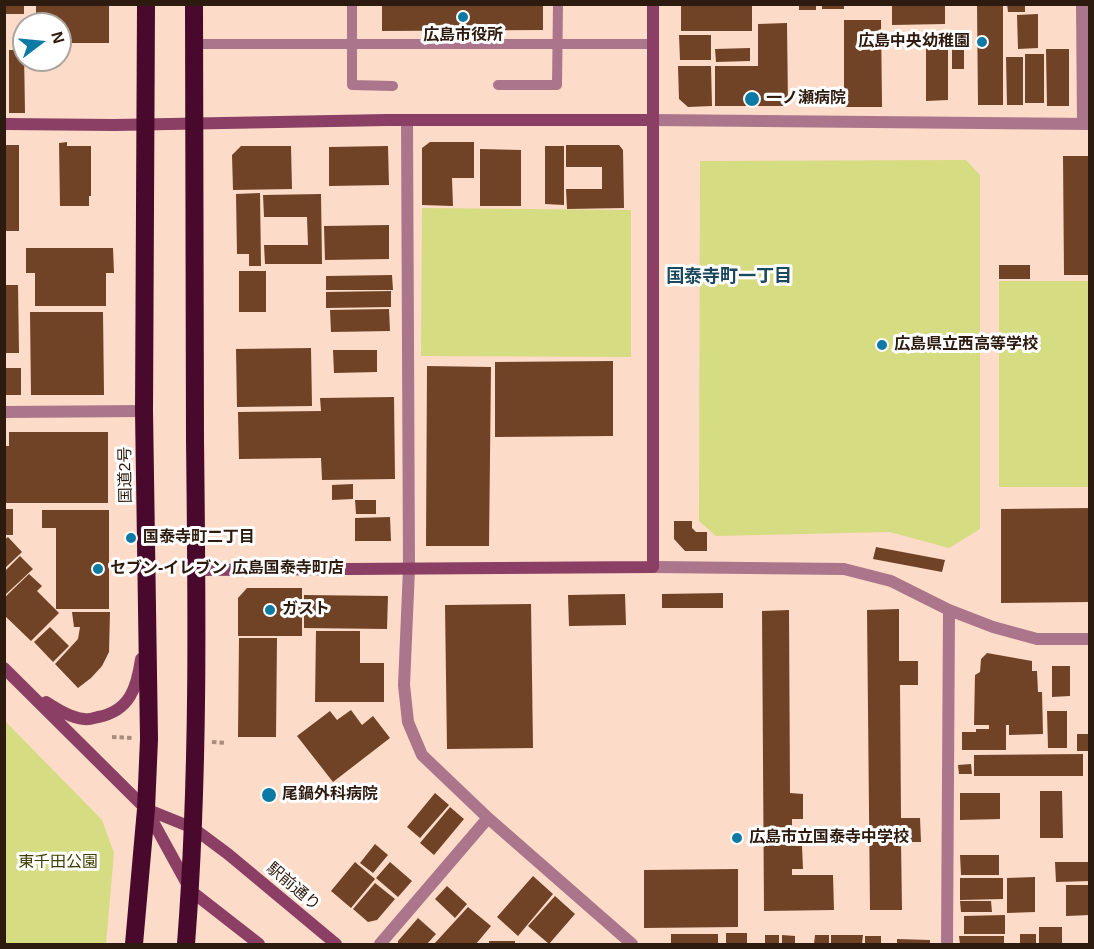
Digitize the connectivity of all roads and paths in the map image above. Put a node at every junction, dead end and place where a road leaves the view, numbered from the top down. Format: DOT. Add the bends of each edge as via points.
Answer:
graph roads {
  1 [pos="146,4"];
  2 [pos="194,4"];
  3 [pos="352,4"];
  4 [pos="558,4"];
  5 [pos="652,4"];
  6 [pos="1082,4"];
  7 [pos="194,44"];
  8 [pos="352,44"];
  9 [pos="652,44"];
  10 [pos="557,45"];
  11 [pos="498,85"];
  12 [pos="393,86"];
  13 [pos="407,120"];
  14 [pos="652,120"];
  15 [pos="146,123"];
  16 [pos="194,123"];
  17 [pos="4,124"];
  18 [pos="1086,124"];
  19 [pos="144,411"];
  20 [pos="4,412"];
  21 [pos="653,567"];
  22 [pos="409,569"];
  23 [pos="196,570"];
  24 [pos="949,609"];
  25 [pos="147,624"];
  26 [pos="1089,639"];
  27 [pos="4,668"];
  28 [pos="23,686"];
  29 [pos="146,809"];
  30 [pos="488,818"];
  31 [pos="193,828"];
  32 [pos="191,891"];
  33 [pos="134,945"];
  34 [pos="186,945"];
  35 [pos="259,945"];
  36 [pos="336,945"];
  37 [pos="380,945"];
  38 [pos="632,945"];
  39 [pos="947,945"];
  1 -- 15 [label="highway, 国道2号"];
  2 -- 7 [label="highway"];
  3 -- 8 [label="lane"];
  4 -- 10 [label="lane"];
  5 -- 9 [label="street"];
  6 -- 18 [label="street"];
  7 -- 8 [label="lane"];
  7 -- 16 [label="highway"];
  8 -- 10 [label="lane"];
  8 -- 12 [label="lane" via="352,85"];
  9 -- 10 [label="lane"];
  9 -- 14 [label="street"];
  10 -- 11 [label="lane" via="557,85"];
  13 -- 14 [label="street"];
  13 -- 16 [label="street"];
  13 -- 22 [label="street"];
  14 -- 18 [label="street"];
  14 -- 21 [label="street"];
  15 -- 16 [label="street"];
  15 -- 17 [label="street"];
  15 -- 19 [label="highway, 国道2号"];
  16 -- 23 [label="highway"];
  19 -- 20 [label="street"];
  19 -- 25 [label="highway, 国道2号"];
  21 -- 22 [label="street"];
  21 -- 24 [label="street" via="844,569 891,581"];
  22 -- 23 [label="street"];
  22 -- 30 [label="street" via="404,685 408,722 422,755"];
  23 -- 31 [label="highway"];
  24 -- 26 [label="street" via="1037,639"];
  24 -- 39 [label="street"];
  25 -- 28 [label="street" via="138,679 129,700 109,715 85,720 69,715"];
  25 -- 29 [label="highway, 国道2号"];
  27 -- 28 [label="street"];
  28 -- 29 [label="street"];
  29 -- 31 [label="street, 駅前通り"];
  29 -- 32 [label="street"];
  29 -- 33 [label="highway, 国道2号"];
  30 -- 37 [label="street"];
  30 -- 38 [label="street"];
  31 -- 32 [label="highway"];
  31 -- 36 [label="street, 駅前通り"];
  32 -- 34 [label="highway"];
  32 -- 35 [label="street"];
}
